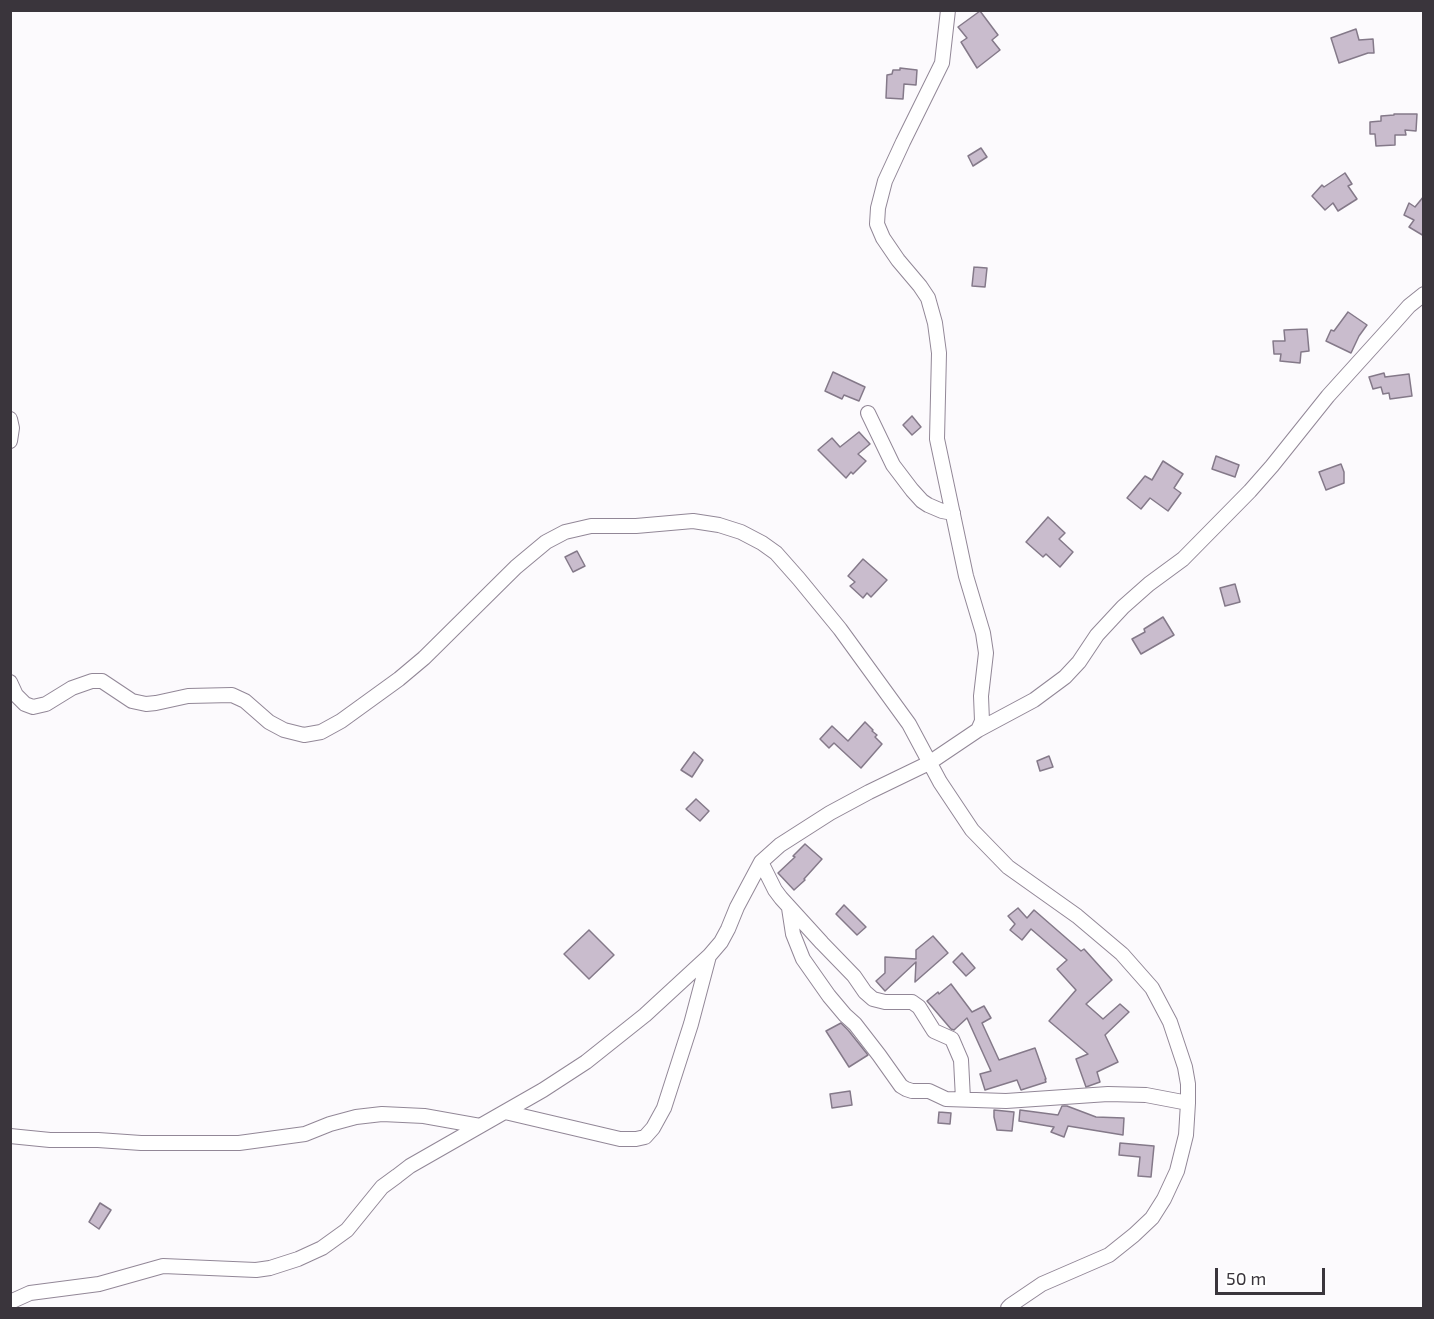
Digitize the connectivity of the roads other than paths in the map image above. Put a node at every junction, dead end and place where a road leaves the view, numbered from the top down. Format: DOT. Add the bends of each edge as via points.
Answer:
graph roads {
  1 [pos="948,10"];
  2 [pos="1424,294"];
  3 [pos="868,413"];
  4 [pos="10,419"];
  5 [pos="10,441"];
  6 [pos="953,513"];
  7 [pos="10,682"];
  8 [pos="978,730"];
  9 [pos="929,763"];
  10 [pos="761,862"];
  11 [pos="789,908"];
  12 [pos="709,956"];
  13 [pos="963,1100"];
  14 [pos="1188,1103"];
  15 [pos="505,1112"];
  16 [pos="480,1126"];
  17 [pos="10,1137"];
  18 [pos="10,1302"];
  19 [pos="1008,1308"];
  1 -- 6 [label="street" via="942,63 885,181 878,224 883,238 920,286 932,310 939,353 937,439"];
  2 -- 8 [label="street" via="1328,396 1250,491 1183,559 1123,607 1065,677 1034,700"];
  3 -- 6 [label="street" via="893,465 922,501"];
  4 -- 5 [label="street"];
  6 -- 8 [label="street" via="986,653 982,721"];
  7 -- 9 [label="street" via="16,695 33,707 92,681 102,681 132,701 146,704 188,696 232,695 284,730 304,735 321,732 424,658 546,542 565,532 591,526 693,521 741,532 776,554 846,638 909,724"];
  8 -- 9 [label="street"];
  9 -- 10 [label="street" via="830,813"];
  9 -- 14 [label="street" via="972,830 1008,867 1077,916 1122,954 1152,988 1170,1022 1185,1067"];
  10 -- 11 [label="street"];
  10 -- 12 [label="street" via="721,942"];
  11 -- 13 [label="street" via="793,934 803,959 901,1086"];
  11 -- 13 [label="street" via="873,999 912,1002 934,1031 952,1039 961,1060"];
  12 -- 15 [label="street" via="586,1062"];
  12 -- 15 [label="street" via="664,1108 645,1137 620,1139"];
  13 -- 14 [label="street" via="1108,1094 1146,1095"];
  14 -- 19 [label="street" via="1186,1135 1177,1171 1152,1218 1109,1255 1042,1284"];
  15 -- 16 [label="street"];
  16 -- 17 [label="street" via="424,1116 382,1114 330,1124 304,1134 239,1143"];
  16 -- 18 [label="street" via="397,1176 382,1187 347,1230 331,1243 298,1259 256,1270 163,1266 99,1284 37,1292"];
}
